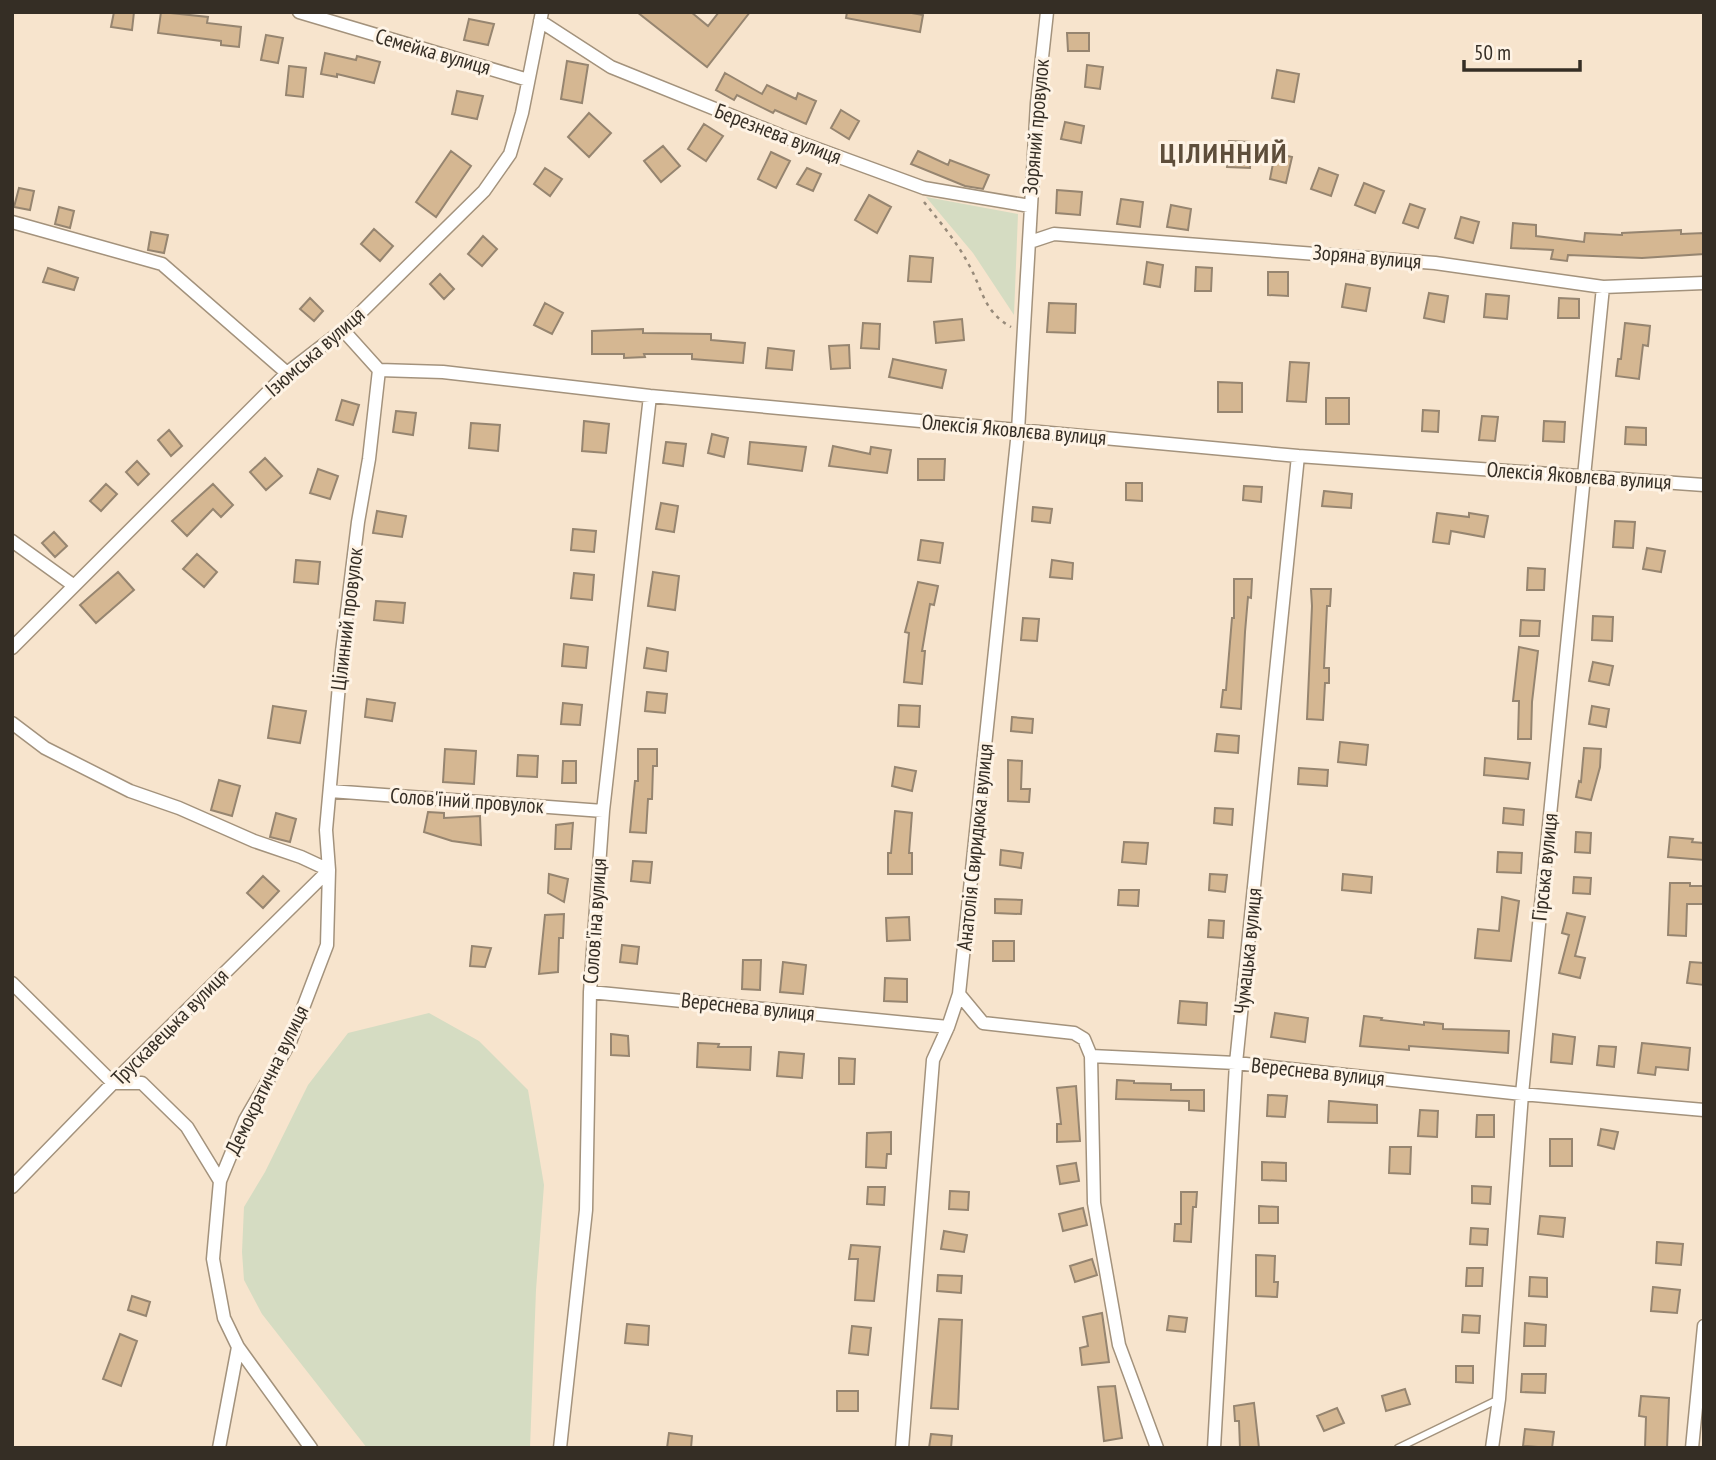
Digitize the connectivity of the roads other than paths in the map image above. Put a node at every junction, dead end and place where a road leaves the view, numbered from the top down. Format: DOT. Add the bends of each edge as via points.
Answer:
graph roads {
  1 [pos="299,12"];
  2 [pos="1047,12"];
  3 [pos="541,17"];
  4 [pos="528,80"];
  5 [pos="1030,205"];
  6 [pos="12,222"];
  7 [pos="1030,242"];
  8 [pos="1704,283"];
  9 [pos="1603,287"];
  10 [pos="343,330"];
  11 [pos="379,370"];
  12 [pos="287,373"];
  13 [pos="650,396"];
  14 [pos="1018,431"];
  15 [pos="1298,456"];
  16 [pos="1583,475"];
  17 [pos="1704,485"];
  18 [pos="12,541"];
  19 [pos="73,585"];
  20 [pos="12,648"];
  21 [pos="12,723"];
  22 [pos="330,791"];
  23 [pos="603,811"];
  24 [pos="329,870"];
  25 [pos="12,983"];
  26 [pos="590,992"];
  27 [pos="960,994"];
  28 [pos="948,1027"];
  29 [pos="1091,1056"];
  30 [pos="1236,1063"];
  31 [pos="113,1083"];
  32 [pos="1522,1094"];
  33 [pos="1704,1111"];
  34 [pos="220,1181"];
  35 [pos="12,1187"];
  36 [pos="1704,1326"];
  37 [pos="238,1347"];
  38 [pos="1499,1399"];
  39 [pos="219,1448"];
  40 [pos="311,1448"];
  41 [pos="560,1448"];
  42 [pos="902,1448"];
  43 [pos="1157,1448"];
  44 [pos="1214,1448"];
  45 [pos="1398,1448"];
  46 [pos="1492,1448"];
  47 [pos="1692,1448"];
  1 -- 4 [label="street, Семейка вулиця"];
  2 -- 5 [label="street, Зоряний провулок"];
  3 -- 4 [label="street, Ізюмська вулиця"];
  3 -- 5 [label="street, Березнева вулиця" via="611,67 770,131 924,188"];
  4 -- 10 [label="street, Ізюмська вулиця" via="510,154 484,191"];
  5 -- 7 [label="street, Зоряний провулок"];
  6 -- 12 [label="street" via="162,264"];
  7 -- 9 [label="street, Зоряна вулиця" via="1054,234 1341,254"];
  7 -- 14 [label="street, Анатолія Свиридюка вулиця"];
  8 -- 9 [label="street, Зоряна вулиця"];
  9 -- 16 [label="street, Гірська вулиця"];
  10 -- 11 [label="street"];
  10 -- 12 [label="street, Ізюмська вулиця"];
  11 -- 13 [label="street, Олексія Яковлєва вулиця" via="443,372"];
  11 -- 22 [label="street, Цілинний провулок" via="342,652"];
  12 -- 19 [label="street, Ізюмська вулиця"];
  13 -- 14 [label="street, Олексія Яковлєва вулиця"];
  13 -- 23 [label="street, Солов'їна вулиця"];
  14 -- 15 [label="street, Олексія Яковлєва вулиця"];
  14 -- 27 [label="street, Анатолія Свиридюка вулиця"];
  15 -- 16 [label="street, Олексія Яковлєва вулиця"];
  15 -- 30 [label="street, Чумацька вулиця"];
  16 -- 17 [label="street, Олексія Яковлєва вулиця"];
  16 -- 32 [label="street, Гірська вулиця"];
  18 -- 19 [label="street"];
  19 -- 20 [label="street, Ізюмська вулиця"];
  21 -- 24 [label="street" via="45,748 130,791"];
  22 -- 23 [label="street, Солов'їний провулок"];
  22 -- 24 [label="street, Цілинний провулок" via="326,830"];
  23 -- 26 [label="street, Солов'їна вулиця"];
  24 -- 31 [label="street, Трускавецька вулиця"];
  24 -- 34 [label="street, Демократична вулиця" via="327,945 319,969 290,1042 245,1120"];
  25 -- 31 [label="street"];
  26 -- 28 [label="street, Вереснева вулиця"];
  26 -- 41 [label="street, Солов'їна вулиця" via="586,1209"];
  27 -- 28 [label="street, Анатолія Свиридюка вулиця"];
  27 -- 29 [label="street" via="983,1023 1074,1033 1084,1039"];
  28 -- 42 [label="street, Анатолія Свиридюка вулиця" via="933,1060"];
  29 -- 30 [label="street, Вереснева вулиця"];
  29 -- 43 [label="street" via="1094,1203 1119,1345"];
  30 -- 32 [label="street, Вереснева вулиця"];
  30 -- 44 [label="street, Чумацька вулиця"];
  31 -- 34 [label="street" via="142,1083 187,1127"];
  31 -- 35 [label="street, Трускавецька вулиця"];
  32 -- 33 [label="street, Вереснева вулиця"];
  32 -- 38 [label="street, Гірська вулиця"];
  34 -- 37 [label="street, Демократична вулиця" via="213,1259 224,1318"];
  36 -- 47 [label="street"];
  37 -- 39 [label="street"];
  37 -- 40 [label="street, Демократична вулиця"];
  38 -- 45 [label="lane"];
  38 -- 46 [label="street, Гірська вулиця"];
}
